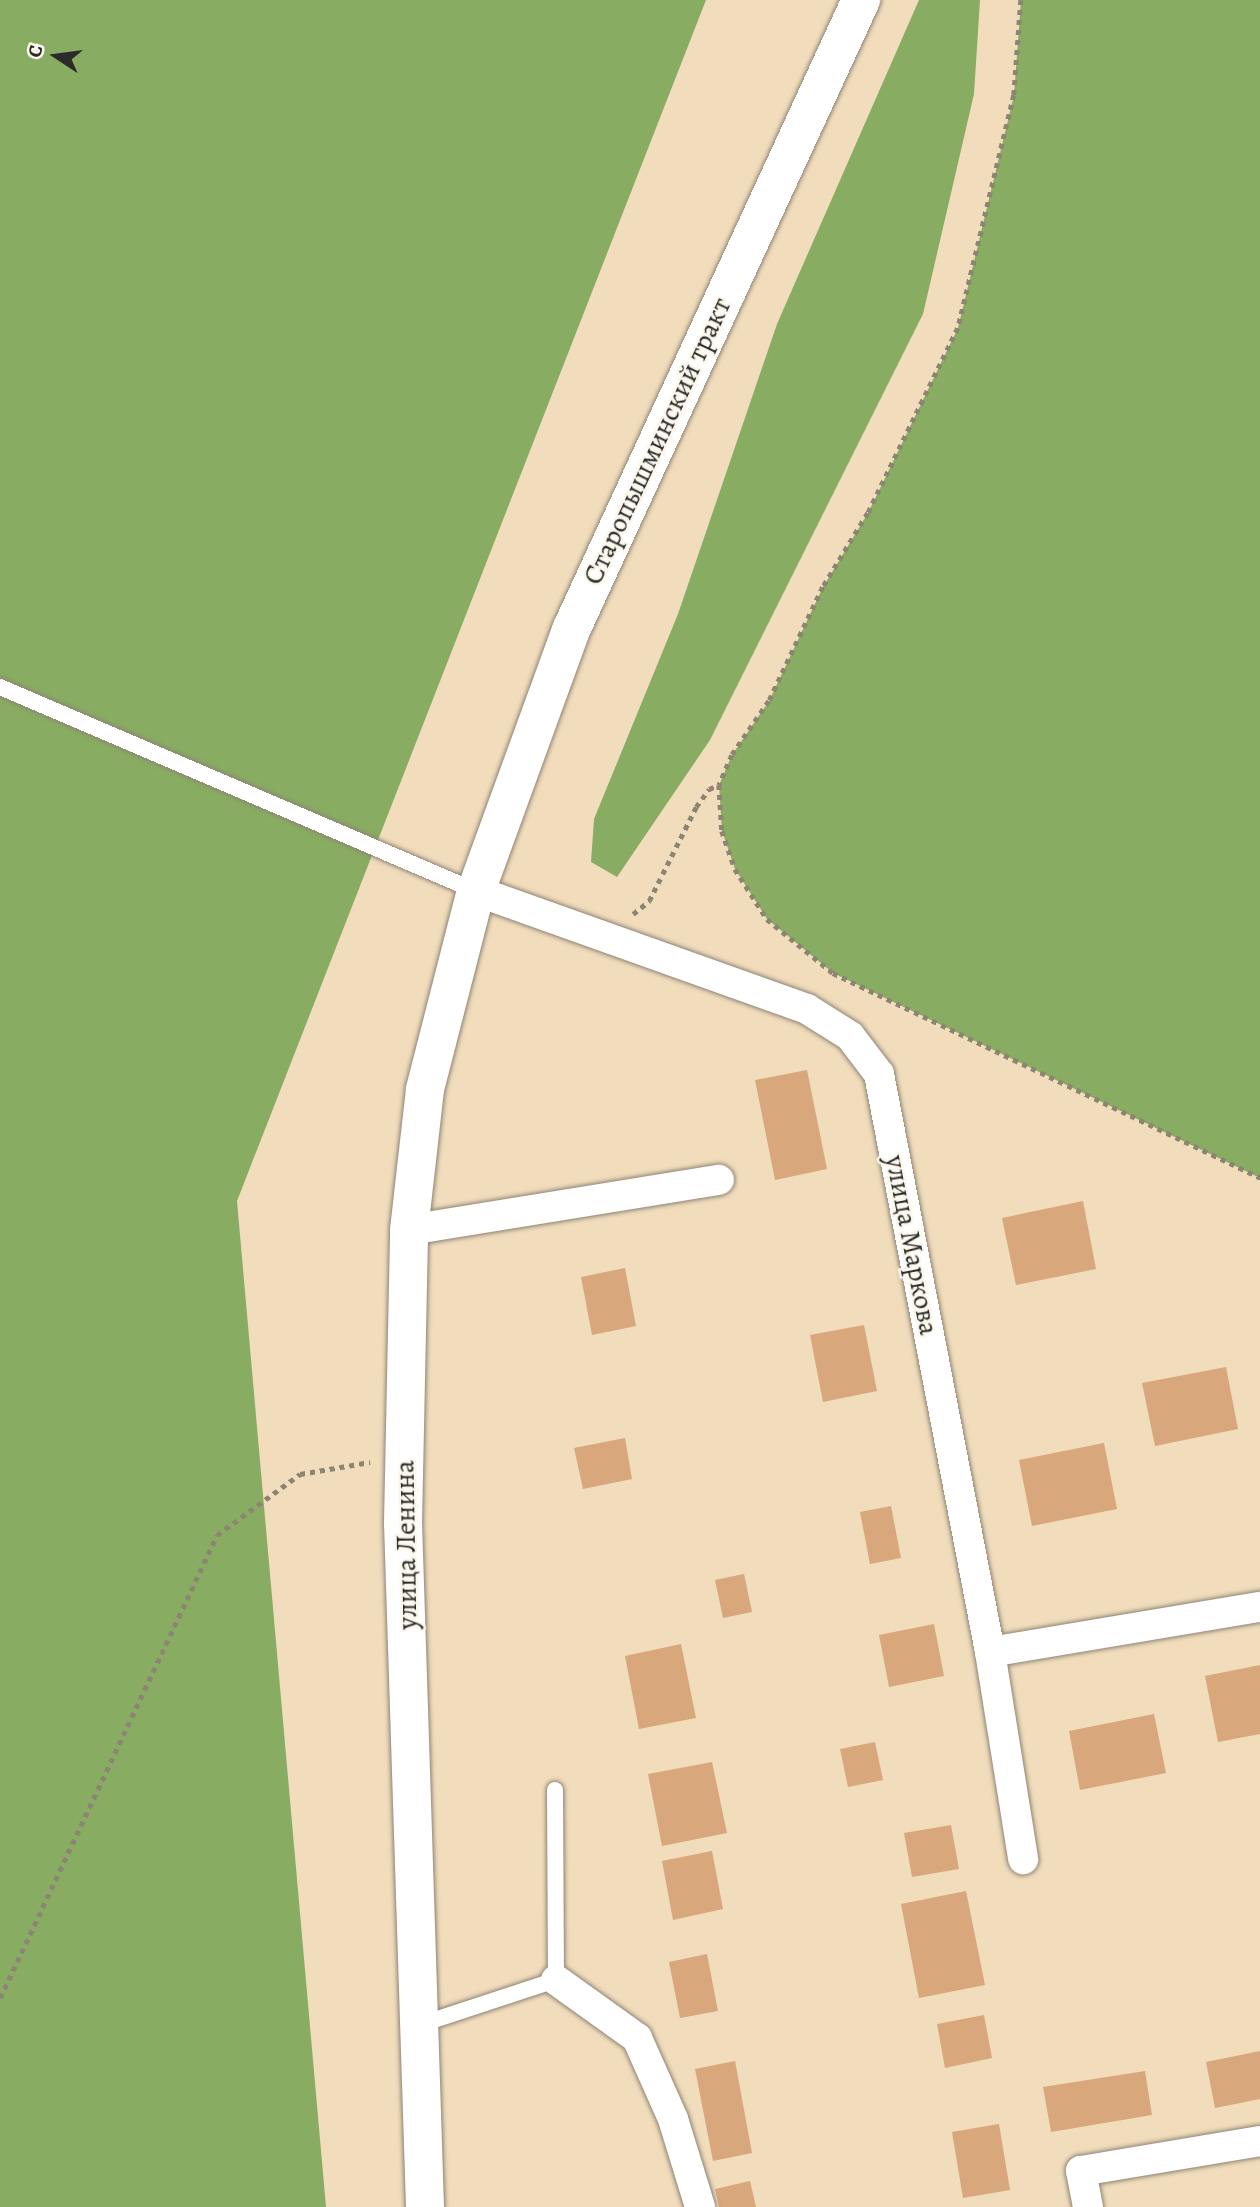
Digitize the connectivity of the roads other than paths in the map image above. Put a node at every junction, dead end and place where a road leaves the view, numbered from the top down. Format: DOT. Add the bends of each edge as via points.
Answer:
graph roads {
  1 [pos="861,0"];
  2 [pos="0,687"];
  3 [pos="476,891"];
  4 [pos="719,1180"];
  5 [pos="410,1230"];
  6 [pos="1260,1606"];
  7 [pos="990,1652"];
  8 [pos="555,1790"];
  9 [pos="1023,1859"];
  10 [pos="556,1980"];
  11 [pos="419,2025"];
  12 [pos="1260,2141"];
  13 [pos="425,2207"];
  14 [pos="700,2207"];
  15 [pos="1088,2207"];
  1 -- 3 [label="street, Старопышминский тракт" via="571,630"];
  2 -- 3 [label="lane"];
  3 -- 5 [label="street, улица Ленина" via="425,1089"];
  3 -- 7 [label="street, улица Маркова" via="807,1009 850,1036 879,1074"];
  4 -- 5 [label="street"];
  5 -- 11 [label="street, улица Ленина" via="405,1456"];
  6 -- 7 [label="street"];
  7 -- 9 [label="street, улица Маркова"];
  8 -- 10 [label="lane"];
  10 -- 11 [label="lane"];
  10 -- 14 [label="street" via="637,2038 673,2119"];
  11 -- 13 [label="street, улица Ленина"];
  12 -- 15 [label="street" via="1082,2171"];
}
